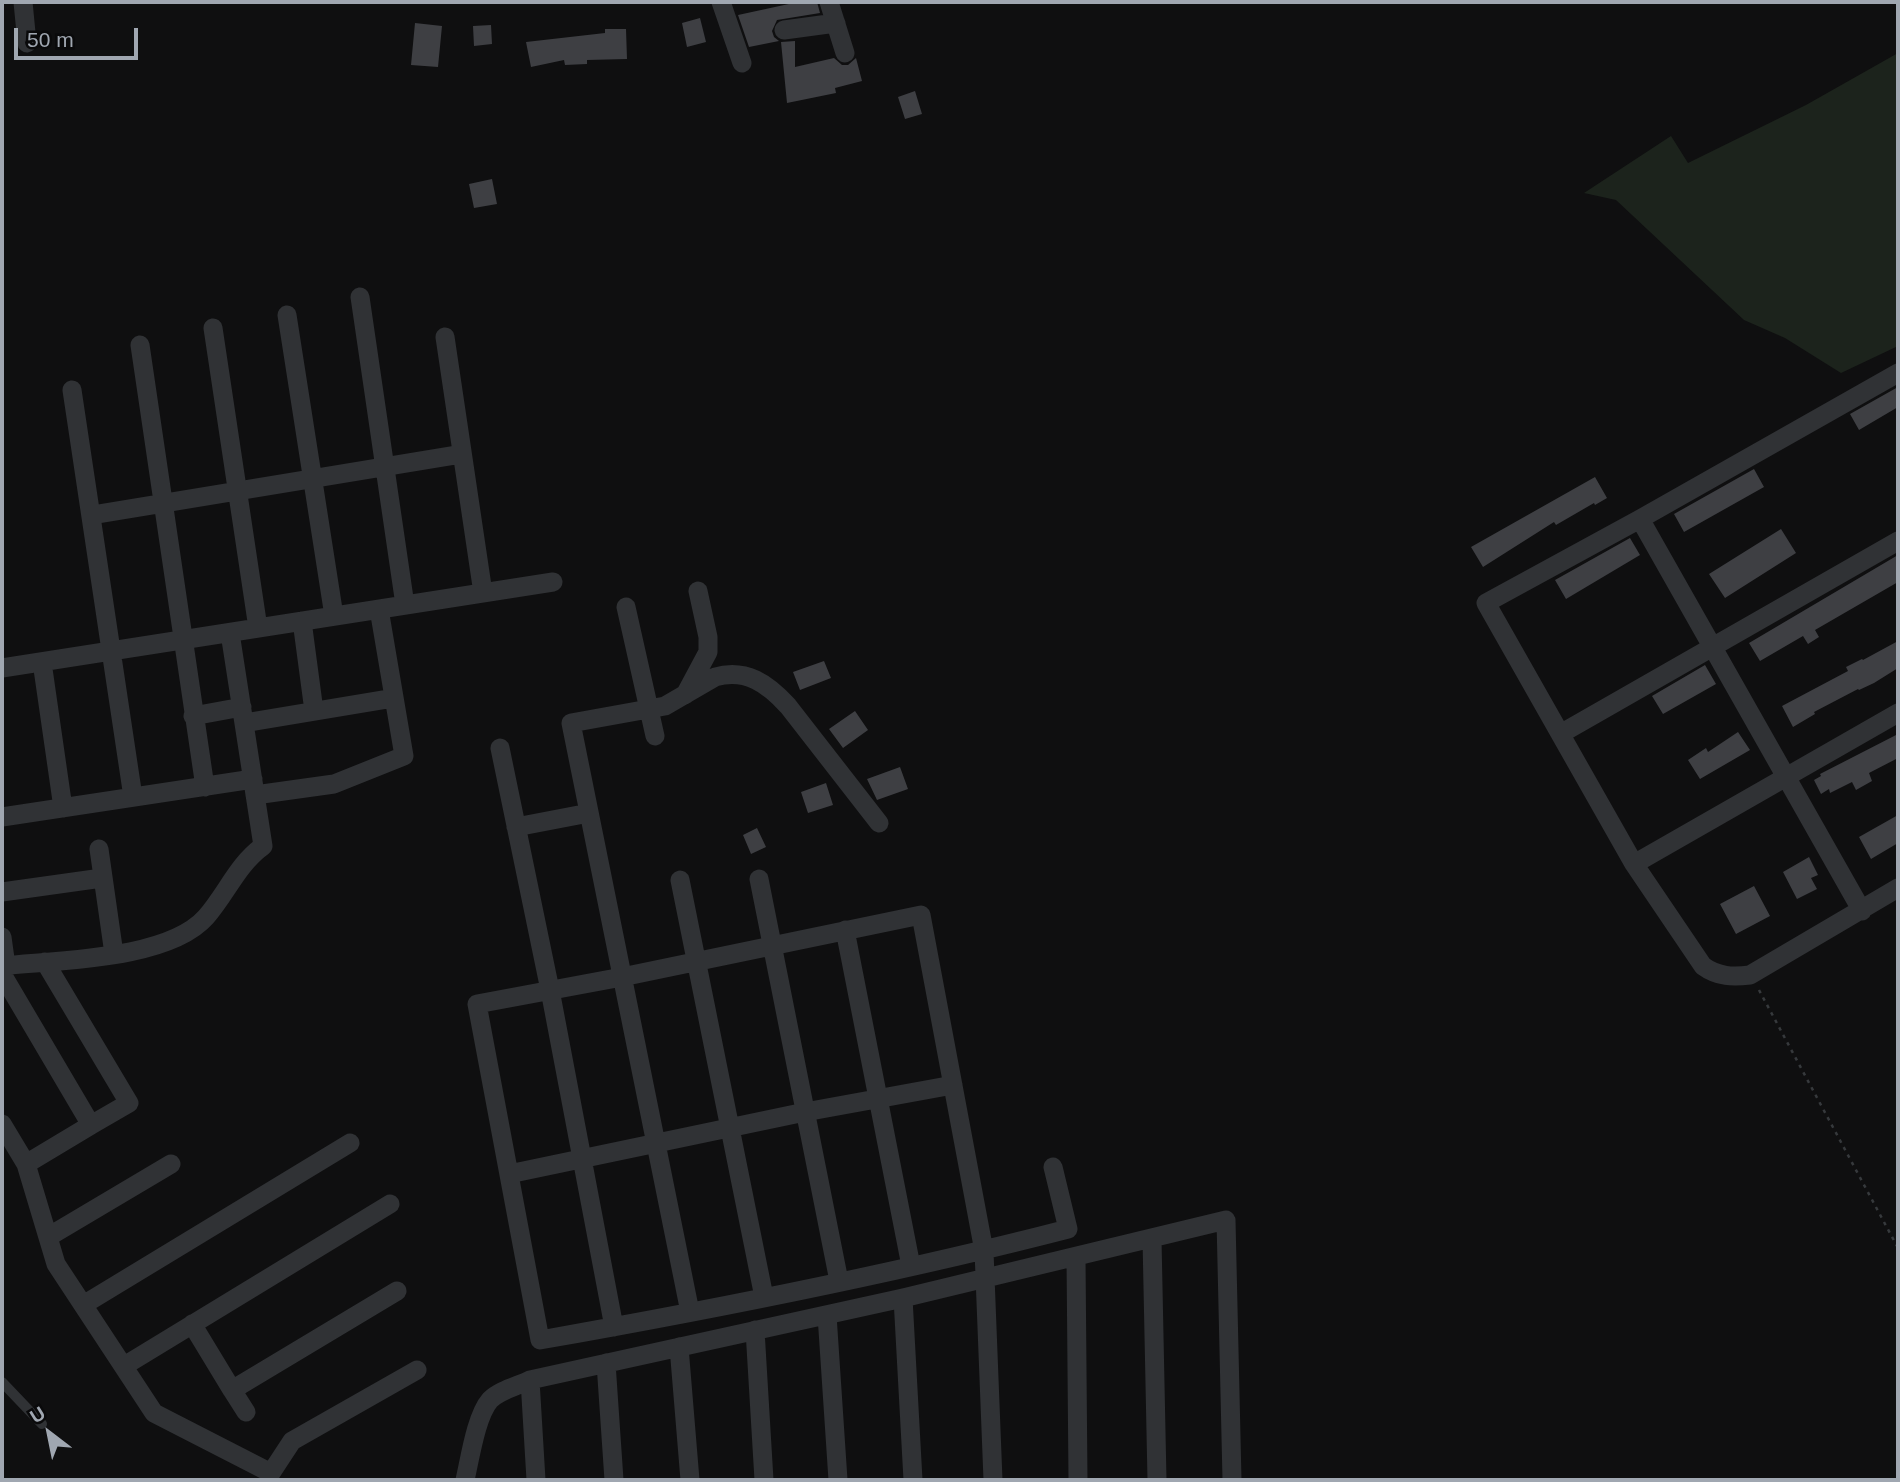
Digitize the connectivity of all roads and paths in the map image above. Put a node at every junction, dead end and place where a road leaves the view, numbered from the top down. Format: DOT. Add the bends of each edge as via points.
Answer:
graph roads {
  1 [pos="23,2"];
  2 [pos="721,2"];
  3 [pos="829,2"];
  4 [pos="836,23"];
  5 [pos="784,30"];
  6 [pos="27,43"];
  7 [pos="845,53"];
  8 [pos="742,62"];
  9 [pos="360,297"];
  10 [pos="287,315"];
  11 [pos="213,328"];
  12 [pos="445,337"];
  13 [pos="140,345"];
  14 [pos="1898,373"];
  15 [pos="72,390"];
  16 [pos="462,454"];
  17 [pos="385,466"];
  18 [pos="312,478"];
  19 [pos="237,491"];
  20 [pos="163,503"];
  21 [pos="92,515"];
  22 [pos="1640,519"];
  23 [pos="1898,541"];
  24 [pos="553,582"];
  25 [pos="698,591"];
  26 [pos="483,593"];
  27 [pos="405,605"];
  28 [pos="626,607"];
  29 [pos="379,609"];
  30 [pos="334,616"];
  31 [pos="302,621"];
  32 [pos="258,628"];
  33 [pos="230,632"];
  34 [pos="182,641"];
  35 [pos="1713,648"];
  36 [pos="113,651"];
  37 [pos="42,662"];
  38 [pos="2,668"];
  39 [pos="684,696"];
  40 [pos="394,698"];
  41 [pos="649,708"];
  42 [pos="314,711"];
  43 [pos="1898,713"];
  44 [pos="243,715"];
  45 [pos="193,716"];
  46 [pos="1562,733"];
  47 [pos="655,736"];
  48 [pos="500,748"];
  49 [pos="1788,777"];
  50 [pos="205,787"];
  51 [pos="254,787"];
  52 [pos="133,797"];
  53 [pos="63,808"];
  54 [pos="589,813"];
  55 [pos="2,817"];
  56 [pos="879,823"];
  57 [pos="516,827"];
  58 [pos="99,849"];
  59 [pos="1634,864"];
  60 [pos="102,878"];
  61 [pos="759,879"];
  62 [pos="680,880"];
  63 [pos="1898,888"];
  64 [pos="2,892"];
  65 [pos="1862,911"];
  66 [pos="845,930"];
  67 [pos="2,937"];
  68 [pos="772,946"];
  69 [pos="114,954"];
  70 [pos="696,961"];
  71 [pos="45,962"];
  72 [pos="3,969"];
  73 [pos="1750,975"];
  74 [pos="622,977"];
  75 [pos="550,990"];
  76 [pos="953,1085"];
  77 [pos="878,1099"];
  78 [pos="805,1112"];
  79 [pos="2,1124"];
  80 [pos="91,1125"];
  81 [pos="730,1129"];
  82 [pos="350,1143"];
  83 [pos="656,1145"];
  84 [pos="582,1159"];
  85 [pos="26,1164"];
  86 [pos="171,1164"];
  87 [pos="1054,1167"];
  88 [pos="509,1174"];
  89 [pos="390,1203"];
  90 [pos="48,1237"];
  91 [pos="1152,1239"];
  92 [pos="1898,1248"];
  93 [pos="984,1251"];
  94 [pos="1076,1257"];
  95 [pos="911,1266"];
  96 [pos="983,1279"];
  97 [pos="839,1281"];
  98 [pos="397,1291"];
  99 [pos="764,1297"];
  100 [pos="903,1298"];
  101 [pos="83,1305"];
  102 [pos="690,1312"];
  103 [pos="827,1315"];
  104 [pos="192,1324"];
  105 [pos="614,1327"];
  106 [pos="755,1330"];
  107 [pos="679,1347"];
  108 [pos="606,1363"];
  109 [pos="124,1366"];
  110 [pos="417,1370"];
  111 [pos="530,1380"];
  112 [pos="2,1382"];
  113 [pos="232,1390"];
  114 [pos="246,1412"];
  115 [pos="42,1423"];
  116 [pos="1233,1478"];
  117 [pos="465,1480"];
  118 [pos="536,1480"];
  119 [pos="614,1480"];
  120 [pos="690,1480"];
  121 [pos="764,1480"];
  122 [pos="838,1480"];
  123 [pos="914,1480"];
  124 [pos="993,1480"];
  125 [pos="1079,1480"];
  126 [pos="1157,1480"];
  1 -- 6 [label="street"];
  2 -- 8 [label="street"];
  3 -- 4 [label="street"];
  4 -- 5 [label="street"];
  4 -- 7 [label="street"];
  9 -- 17 [label="street"];
  10 -- 18 [label="street"];
  11 -- 19 [label="street"];
  12 -- 16 [label="street"];
  13 -- 20 [label="street"];
  14 -- 22 [label="street"];
  15 -- 21 [label="street"];
  16 -- 17 [label="street"];
  16 -- 26 [label="street"];
  17 -- 18 [label="street"];
  17 -- 27 [label="street"];
  18 -- 19 [label="street"];
  18 -- 30 [label="street"];
  19 -- 20 [label="street"];
  19 -- 32 [label="street"];
  20 -- 21 [label="street"];
  20 -- 34 [label="street"];
  21 -- 36 [label="street"];
  22 -- 35 [label="street"];
  22 -- 46 [label="street" via="1486,603"];
  23 -- 35 [label="street"];
  24 -- 26 [label="street"];
  25 -- 39 [label="street" via="708,652"];
  26 -- 27 [label="street"];
  27 -- 29 [label="street"];
  28 -- 41 [label="street"];
  29 -- 30 [label="street"];
  29 -- 40 [label="street"];
  30 -- 31 [label="street"];
  31 -- 32 [label="street"];
  31 -- 42 [label="street"];
  32 -- 33 [label="street"];
  33 -- 34 [label="street"];
  33 -- 44 [label="street"];
  34 -- 36 [label="street"];
  34 -- 45 [label="street"];
  35 -- 46 [label="street"];
  35 -- 49 [label="street"];
  36 -- 37 [label="street"];
  36 -- 52 [label="street"];
  37 -- 38 [label="street"];
  37 -- 53 [label="street"];
  39 -- 41 [label="street"];
  39 -- 56 [label="street" via="715,677 736,674 773,689"];
  40 -- 42 [label="street"];
  40 -- 51 [label="street" via="404,756 334,784"];
  41 -- 47 [label="street"];
  41 -- 54 [label="street" via="571,723"];
  42 -- 44 [label="street"];
  43 -- 49 [label="street"];
  44 -- 45 [label="street"];
  44 -- 51 [label="street"];
  45 -- 50 [label="street"];
  46 -- 59 [label="street"];
  48 -- 57 [label="street"];
  49 -- 59 [label="street"];
  49 -- 65 [label="street"];
  50 -- 51 [label="street"];
  50 -- 52 [label="street"];
  51 -- 69 [label="street" via="263,846 240,867 207,916 189,933"];
  52 -- 53 [label="street"];
  53 -- 55 [label="street"];
  54 -- 57 [label="street"];
  54 -- 74 [label="street"];
  57 -- 75 [label="street"];
  58 -- 60 [label="street"];
  59 -- 73 [label="street" via="1703,966 1721,975"];
  60 -- 64 [label="street"];
  60 -- 69 [label="street"];
  61 -- 68 [label="street"];
  62 -- 70 [label="street"];
  63 -- 65 [label="street"];
  65 -- 73 [label="street"];
  66 -- 68 [label="street"];
  66 -- 76 [label="street" via="921,915"];
  66 -- 77 [label="street"];
  67 -- 72 [label="street"];
  68 -- 70 [label="street"];
  68 -- 78 [label="street"];
  69 -- 71 [label="street"];
  70 -- 74 [label="street"];
  70 -- 81 [label="street"];
  71 -- 72 [label="street"];
  71 -- 80 [label="street" via="130,1103"];
  72 -- 80 [label="street"];
  73 -- 92 [label="path"];
  74 -- 75 [label="street"];
  74 -- 83 [label="street"];
  75 -- 84 [label="street"];
  75 -- 88 [label="street" via="477,1003"];
  76 -- 77 [label="street"];
  76 -- 93 [label="street"];
  77 -- 78 [label="street"];
  77 -- 95 [label="street"];
  78 -- 81 [label="street"];
  78 -- 97 [label="street"];
  79 -- 85 [label="street"];
  80 -- 85 [label="street"];
  81 -- 83 [label="street"];
  81 -- 99 [label="street"];
  82 -- 101 [label="street"];
  83 -- 84 [label="street"];
  83 -- 102 [label="street"];
  84 -- 88 [label="street"];
  84 -- 105 [label="street"];
  85 -- 90 [label="street"];
  86 -- 90 [label="street"];
  87 -- 93 [label="street" via="1068,1229"];
  88 -- 105 [label="street" via="540,1340"];
  89 -- 104 [label="street"];
  90 -- 101 [label="street" via="56,1264"];
  91 -- 94 [label="street"];
  91 -- 116 [label="street" via="1226,1220"];
  91 -- 126 [label="street"];
  93 -- 95 [label="street"];
  93 -- 96 [label="street"];
  94 -- 96 [label="street"];
  94 -- 125 [label="street"];
  95 -- 97 [label="street"];
  96 -- 100 [label="street"];
  96 -- 124 [label="street"];
  97 -- 99 [label="street"];
  98 -- 113 [label="street"];
  99 -- 102 [label="street"];
  100 -- 103 [label="street"];
  100 -- 123 [label="street"];
  101 -- 109 [label="street"];
  102 -- 105 [label="street"];
  103 -- 106 [label="street"];
  103 -- 122 [label="street"];
  104 -- 109 [label="street"];
  104 -- 113 [label="street"];
  106 -- 107 [label="street"];
  106 -- 121 [label="street"];
  107 -- 108 [label="street"];
  107 -- 120 [label="street"];
  108 -- 111 [label="street"];
  108 -- 119 [label="street"];
  109 -- 110 [label="street" via="154,1413 271,1473 292,1441"];
  111 -- 117 [label="street" via="489,1402"];
  111 -- 118 [label="street"];
  112 -- 115 [label="lane"];
  113 -- 114 [label="street"];
}
